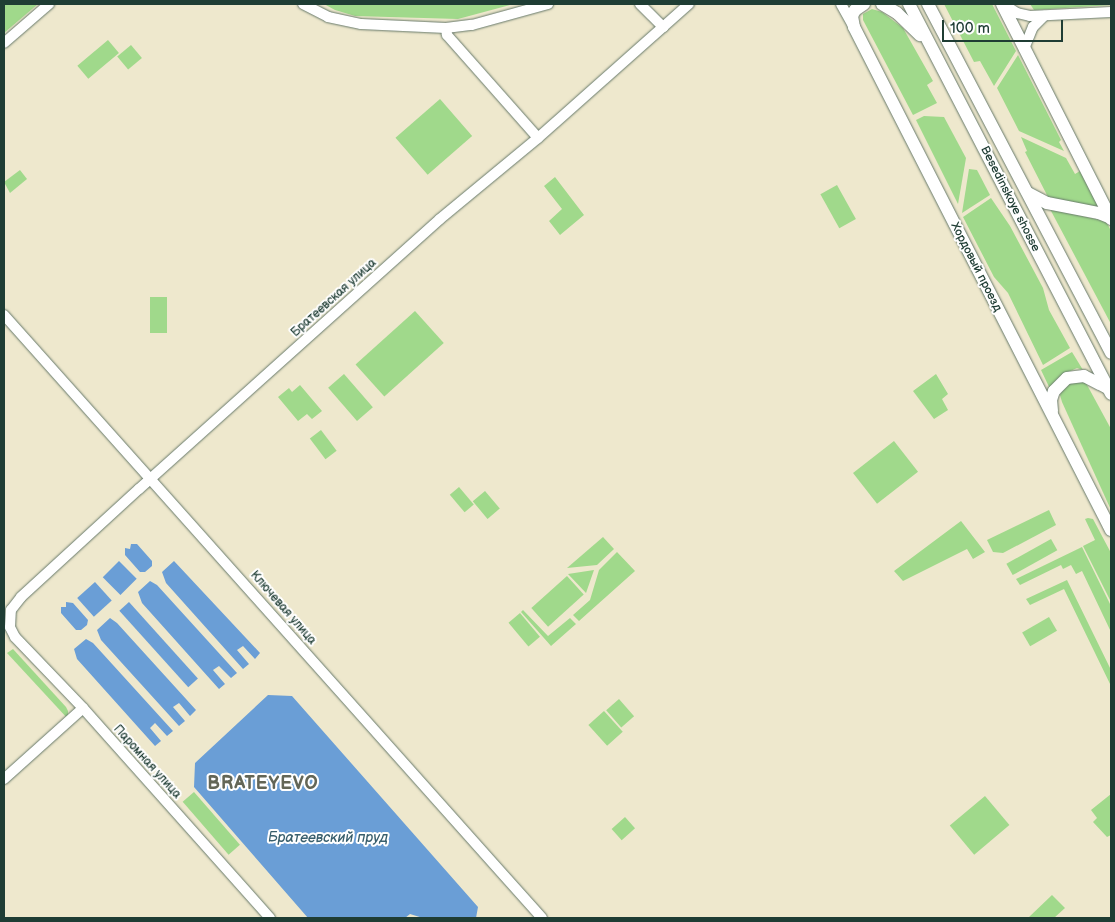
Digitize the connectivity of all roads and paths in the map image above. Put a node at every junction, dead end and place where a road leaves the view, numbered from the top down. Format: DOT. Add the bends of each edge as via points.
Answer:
graph roads {
  1 [pos="49,4"];
  2 [pos="303,4"];
  3 [pos="548,4"];
  4 [pos="640,4"];
  5 [pos="689,4"];
  6 [pos="841,4"];
  7 [pos="864,4"];
  8 [pos="882,4"];
  9 [pos="909,4"];
  10 [pos="928,4"];
  11 [pos="1002,4"];
  12 [pos="1111,12"];
  13 [pos="1044,16"];
  14 [pos="854,27"];
  15 [pos="446,28"];
  16 [pos="663,28"];
  17 [pos="4,43"];
  18 [pos="1024,49"];
  19 [pos="933,50"];
  20 [pos="538,138"];
  21 [pos="1028,193"];
  22 [pos="1111,219"];
  23 [pos="4,315"];
  24 [pos="1111,353"];
  25 [pos="1110,392"];
  26 [pos="1054,419"];
  27 [pos="151,479"];
  28 [pos="1111,530"];
  29 [pos="9,621"];
  30 [pos="83,708"];
  31 [pos="4,779"];
  32 [pos="270,918"];
  33 [pos="542,918"];
  1 -- 17 [label="street"];
  2 -- 15 [label="street" via="328,17 361,24"];
  3 -- 15 [label="street" via="472,25"];
  4 -- 16 [label="street"];
  5 -- 16 [label="street, Братеевская улица"];
  6 -- 14 [label="street, Хордовый проезд"];
  7 -- 14 [label="main road" via="852,16"];
  8 -- 19 [label="main road" via="908,23"];
  9 -- 19 [label="main road, Besedinskoye shosse"];
  10 -- 21 [label="main road, Besedinskoye shosse"];
  11 -- 13 [label="street" via="1017,13"];
  11 -- 18 [label="main road"];
  12 -- 13 [label="street"];
  13 -- 18 [label="street" via="1032,27"];
  14 -- 26 [label="main road, Хордовый проезд"];
  15 -- 20 [label="street" via="447,35"];
  16 -- 20 [label="street, Братеевская улица"];
  18 -- 22 [label="main road"];
  19 -- 25 [label="main road, Besedinskoye shosse"];
  20 -- 27 [label="street, Братеевская улица" via="440,219"];
  21 -- 22 [label="main road" via="1060,207 1099,213"];
  21 -- 24 [label="main road, Besedinskoye shosse"];
  23 -- 27 [label="street, Ключевая улица"];
  25 -- 26 [label="main road" via="1084,376 1067,378 1054,391 1051,400"];
  26 -- 28 [label="main road, Хордовый проезд"];
  27 -- 29 [label="street, Братеевская улица" via="21,597 11,610"];
  27 -- 33 [label="street, Ключевая улица"];
  29 -- 30 [label="street, Паромная улица" via="15,637"];
  30 -- 31 [label="street"];
  30 -- 32 [label="street, Паромная улица"];
}
